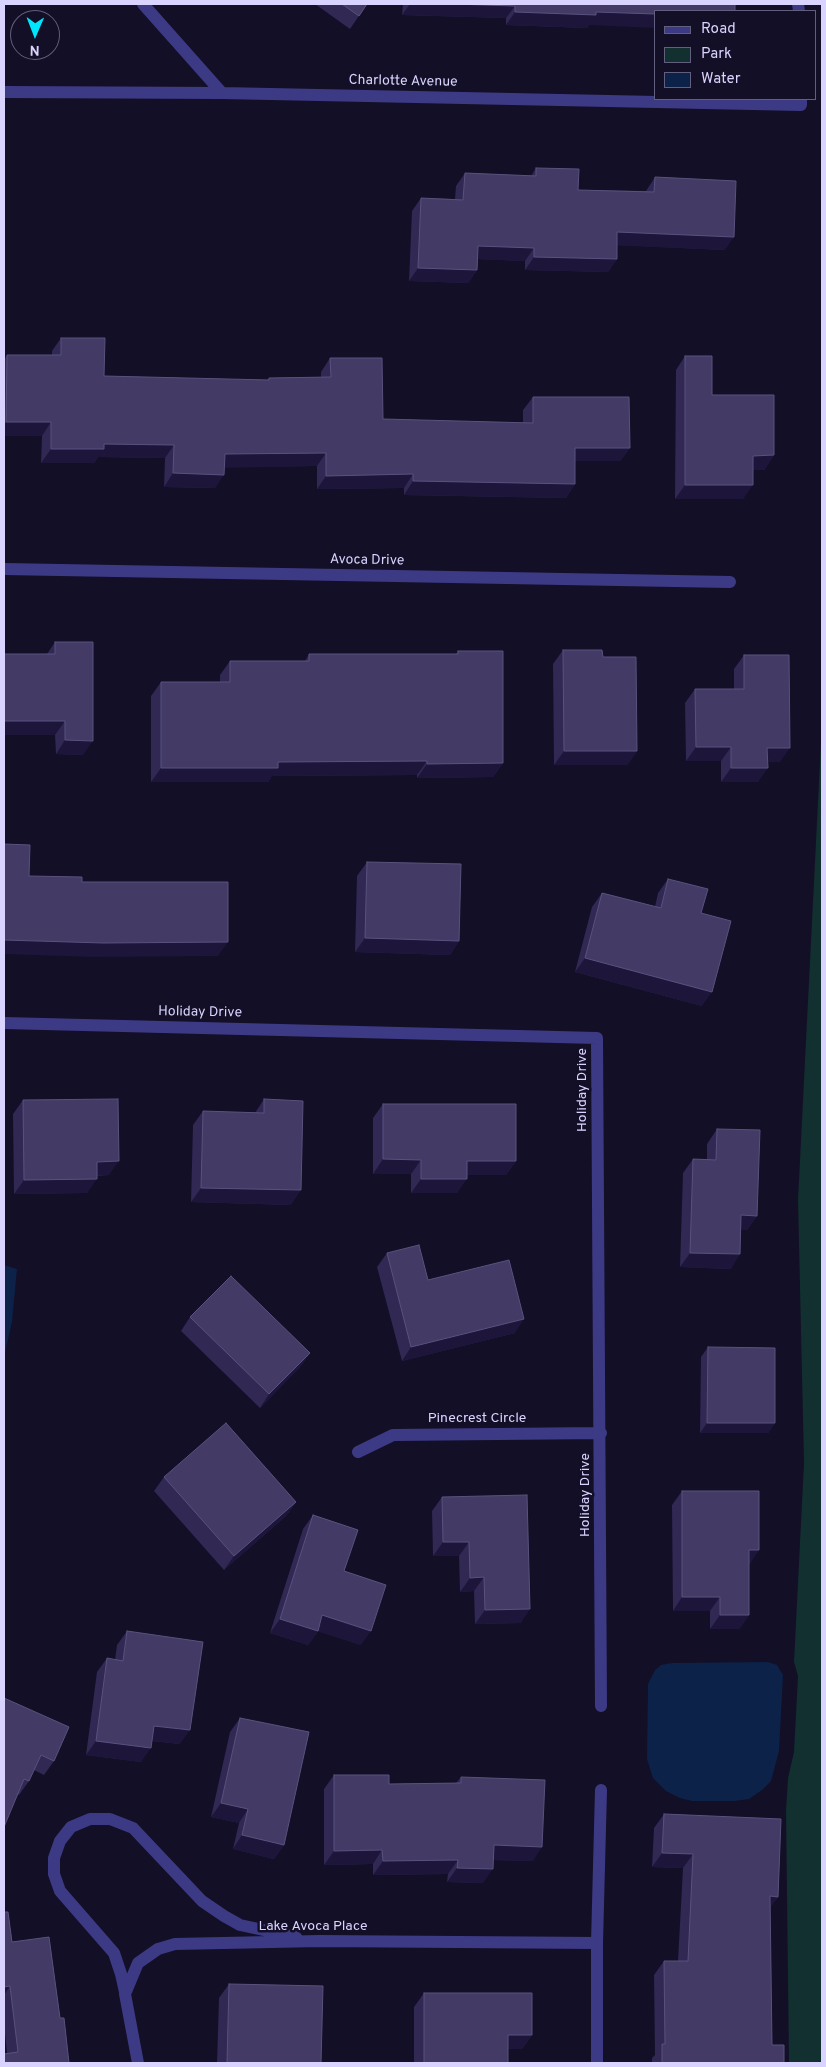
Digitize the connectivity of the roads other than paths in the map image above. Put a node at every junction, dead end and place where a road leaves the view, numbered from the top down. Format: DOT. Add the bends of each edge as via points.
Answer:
graph roads {
  1 [pos="143,4"];
  2 [pos="4,92"];
  3 [pos="222,93"];
  4 [pos="654,100"];
  5 [pos="672,100"];
  6 [pos="801,102"];
  7 [pos="4,570"];
  8 [pos="730,582"];
  9 [pos="4,1023"];
  10 [pos="600,1433"];
  11 [pos="358,1452"];
  12 [pos="601,1706"];
  13 [pos="601,1790"];
  14 [pos="319,1942"];
  15 [pos="597,1943"];
  16 [pos="125,1994"];
  17 [pos="138,2063"];
  18 [pos="596,2063"];
  1 -- 3 [label="street"];
  2 -- 3 [label="street, Charlotte Avenue"];
  3 -- 4 [label="street, Charlotte Avenue"];
  5 -- 6 [label="street, Charlotte Avenue"];
  7 -- 8 [label="street, Avoca Drive"];
  9 -- 10 [label="street, Holiday Drive" via="597,1038"];
  10 -- 11 [label="street, Pinecrest Circle" via="393,1434"];
  10 -- 12 [label="street, Holiday Drive"];
  13 -- 15 [label="street"];
  14 -- 15 [label="street, Lake Avoca Place"];
  14 -- 16 [label="street, Lake Avoca Place" via="175,1944 158,1949 138,1963"];
  14 -- 16 [label="street" via="240,1925 202,1901 133,1828 110,1819 90,1818 71,1827 60,1841 54,1858 54,1874 60,1891 114,1953"];
  15 -- 18 [label="street"];
  16 -- 17 [label="street"];
}
